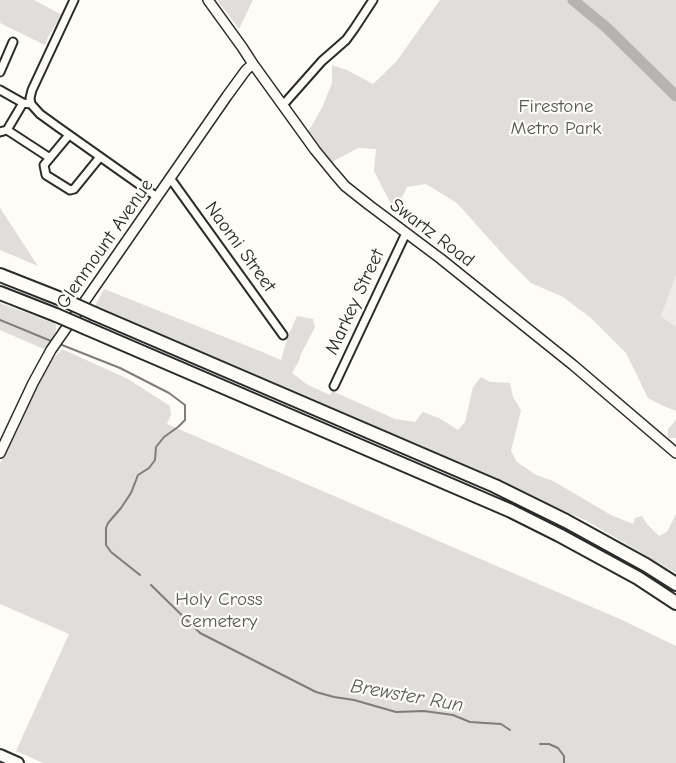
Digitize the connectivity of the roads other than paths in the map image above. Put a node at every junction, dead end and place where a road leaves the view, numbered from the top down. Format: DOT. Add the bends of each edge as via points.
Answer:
graph roads {
  1 [pos="74,0"];
  2 [pos="208,0"];
  3 [pos="373,0"];
  4 [pos="13,42"];
  5 [pos="253,64"];
  6 [pos="0,72"];
  7 [pos="0,90"];
  8 [pos="27,103"];
  9 [pos="284,105"];
  10 [pos="4,131"];
  11 [pos="69,135"];
  12 [pos="100,157"];
  13 [pos="50,158"];
  14 [pos="170,178"];
  15 [pos="157,197"];
  16 [pos="406,233"];
  17 [pos="0,275"];
  18 [pos="0,293"];
  19 [pos="283,335"];
  20 [pos="334,386"];
  21 [pos="0,453"];
  22 [pos="676,453"];
  23 [pos="676,584"];
  24 [pos="676,603"];
  25 [pos="0,755"];
  26 [pos="18,763"];
  1 -- 8 [label="street"];
  2 -- 5 [label="street, Swartz Road"];
  3 -- 9 [label="street" via="346,40 322,61"];
  4 -- 6 [label="street"];
  5 -- 9 [label="street, Swartz Road"];
  5 -- 14 [label="street, Glenmount Avenue" via="230,91"];
  7 -- 8 [label="street"];
  8 -- 10 [label="street"];
  8 -- 11 [label="street"];
  9 -- 16 [label="street, Swartz Road" via="336,175 355,194"];
  10 -- 13 [label="street"];
  11 -- 12 [label="street"];
  11 -- 13 [label="street"];
  12 -- 13 [label="street" via="70,190 46,175 44,165"];
  12 -- 15 [label="street"];
  14 -- 15 [label="street, Glenmount Avenue"];
  14 -- 19 [label="street, Naomi Street"];
  15 -- 21 [label="street, Glenmount Avenue" via="40,368"];
  16 -- 20 [label="street, Markey Street"];
  16 -- 22 [label="street, Swartz Road" via="561,356"];
  17 -- 23 [label="highway, bridge" via="495,486"];
  18 -- 24 [label="highway, bridge" via="511,511 638,578"];
  25 -- 26 [label="main road"];
}
